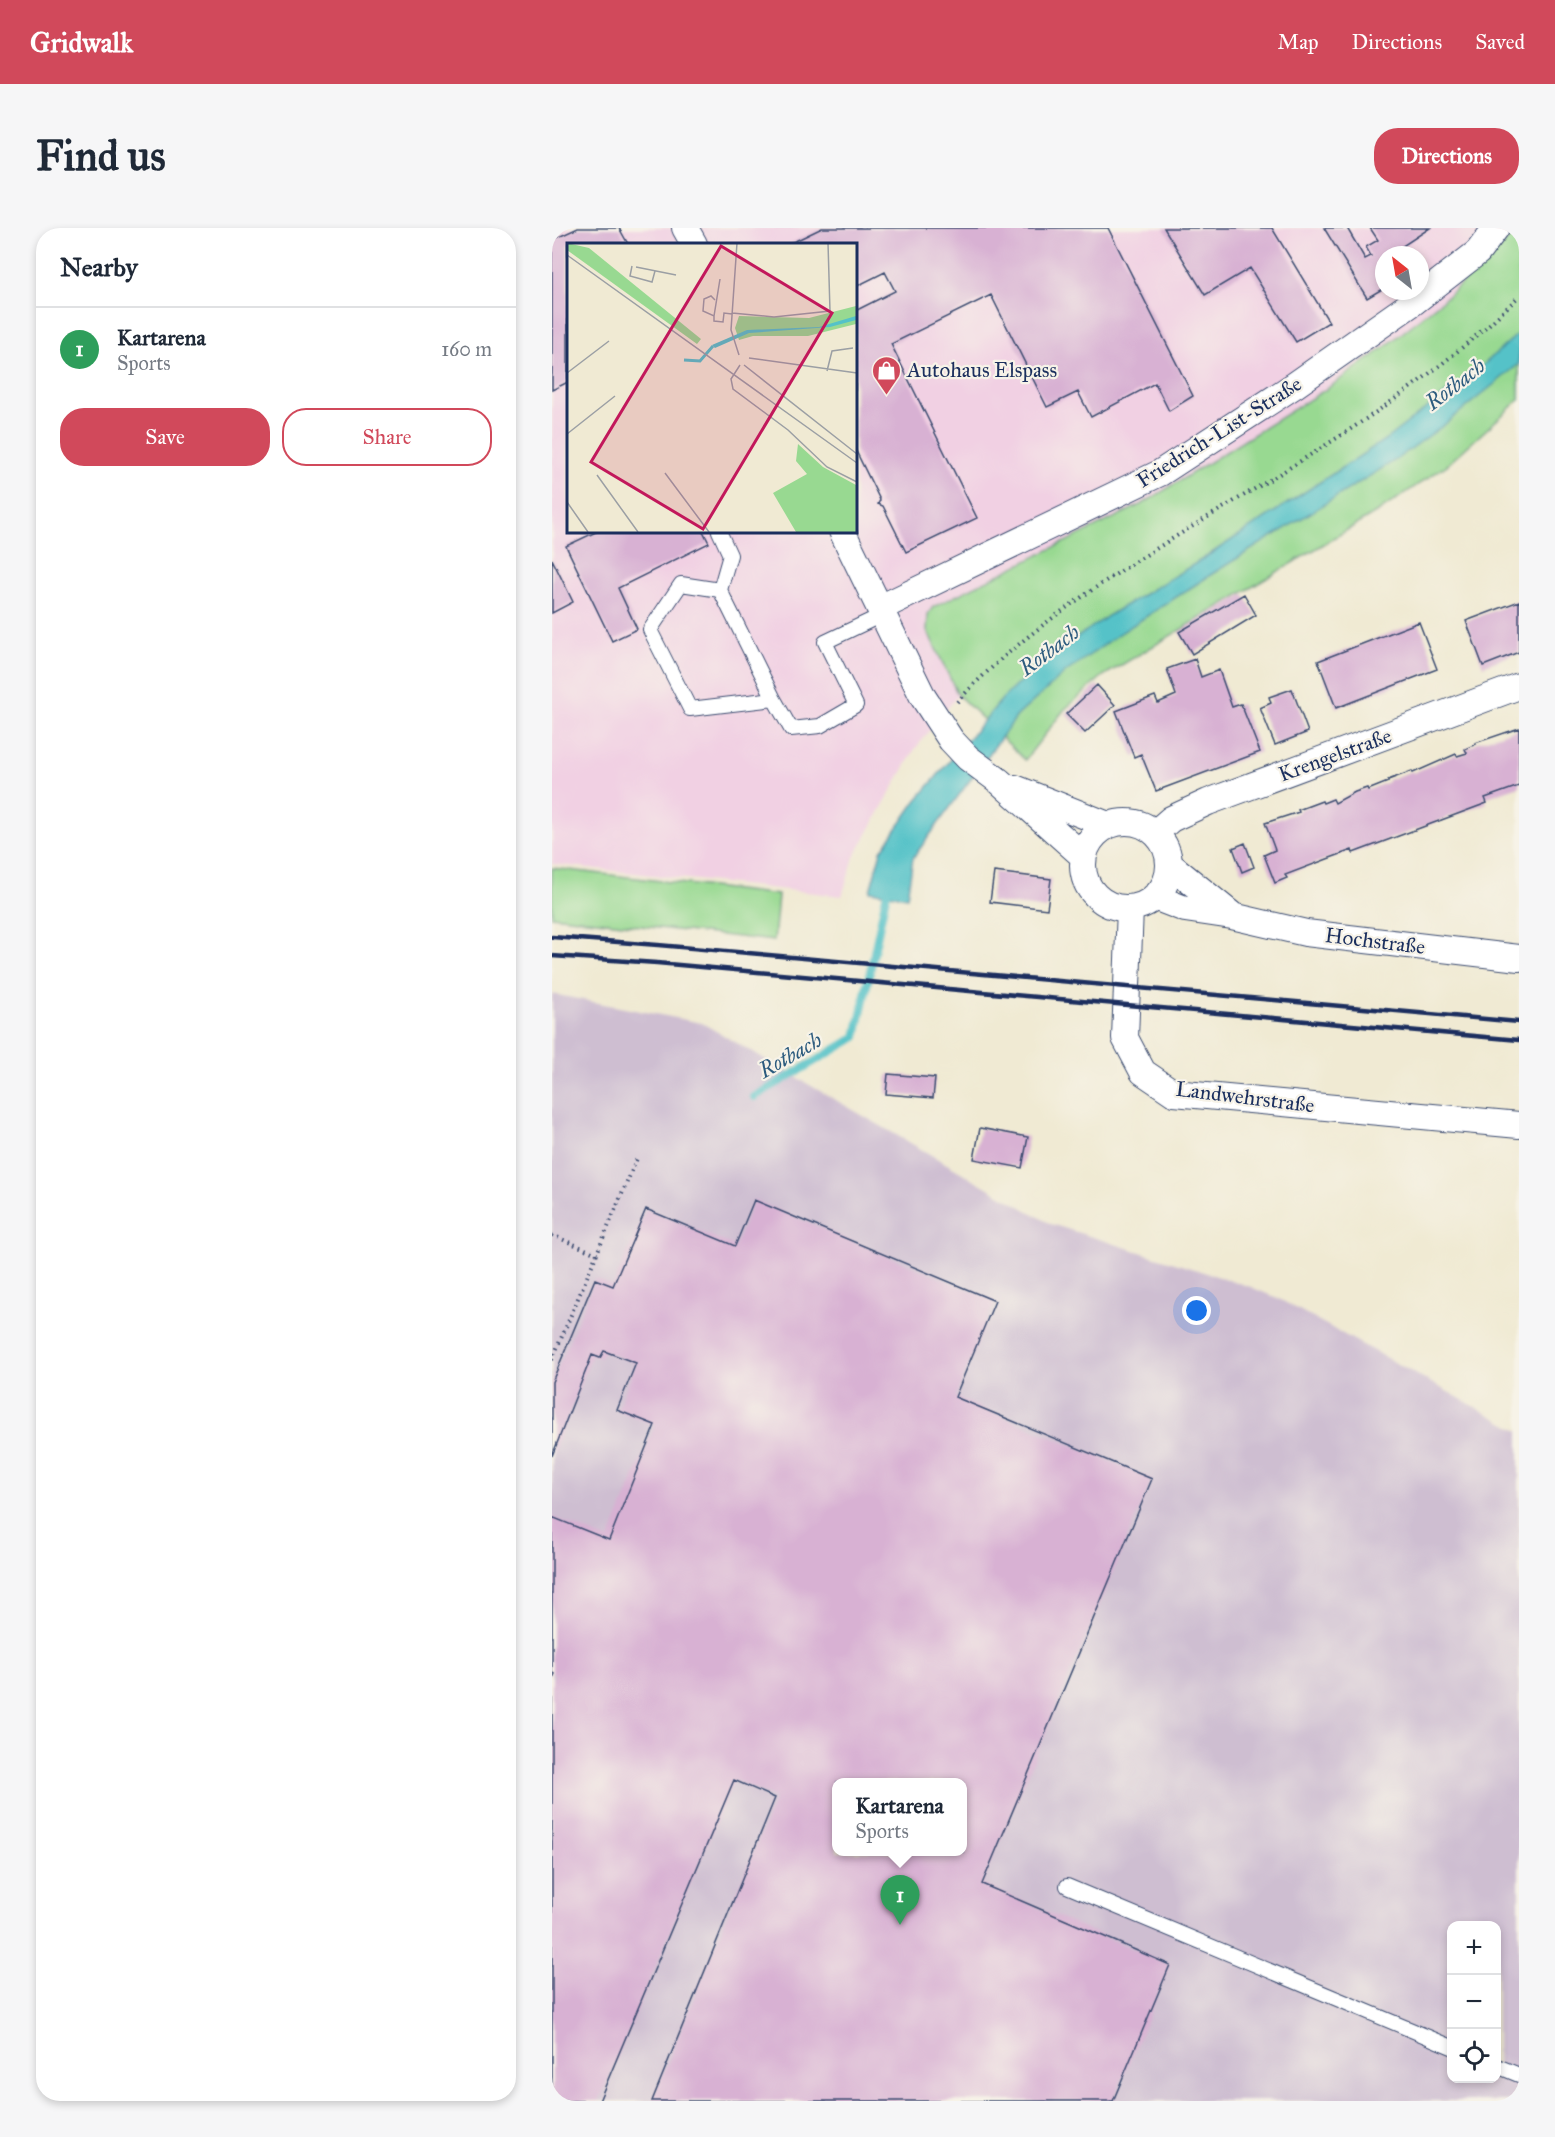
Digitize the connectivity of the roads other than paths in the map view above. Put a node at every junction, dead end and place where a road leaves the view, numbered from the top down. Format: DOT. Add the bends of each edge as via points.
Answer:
graph roads {
  1 [pos="684,228"];
  2 [pos="705,228"];
  3 [pos="1496,228"];
  4 [pos="693,243"];
  5 [pos="712,243"];
  6 [pos="718,532"];
  7 [pos="842,532"];
  8 [pos="720,590"];
  9 [pos="882,611"];
  10 [pos="1519,686"];
  11 [pos="774,699"];
  12 [pos="999,781"];
  13 [pos="1108,825"];
  14 [pos="1155,833"];
  15 [pos="1083,856"];
  16 [pos="1169,864"];
  17 [pos="1154,897"];
  18 [pos="1130,908"];
  19 [pos="1232,916"];
  20 [pos="1519,958"];
  21 [pos="1519,1125"];
  22 [pos="1067,1886"];
  23 [pos="1447,2045"];
  24 [pos="1501,2068"];
  25 [pos="1519,2075"];
  1 -- 4 [label="street"];
  2 -- 5 [label="street"];
  3 -- 9 [label="street, Friedrich-List-Straße" via="1478,252 1415,301 1160,473"];
  6 -- 8 [label="lane" via="730,555"];
  7 -- 9 [label="street"];
  8 -- 11 [label="lane"];
  8 -- 11 [label="lane" via="681,584 650,630 690,709"];
  9 -- 11 [label="lane" via="825,642 856,705 820,726 791,729"];
  9 -- 12 [label="street" via="923,697 945,731 968,758"];
  10 -- 14 [label="street, Krengelstraße" via="1208,802 1171,819"];
  12 -- 13 [label="street"];
  12 -- 15 [label="street"];
  13 -- 14 [label="street" via="1133,822"];
  13 -- 15 [label="street" via="1088,843"];
  14 -- 16 [label="street" via="1163,842"];
  15 -- 18 [label="street" via="1086,883 1094,894 1104,903"];
  16 -- 17 [label="street" via="1163,888"];
  16 -- 19 [label="street, Hochstraße"];
  17 -- 18 [label="street"];
  17 -- 19 [label="street, Hochstraße" via="1185,909"];
  18 -- 21 [label="street, Landwehrstraße" via="1125,1038 1143,1072 1174,1093"];
  19 -- 20 [label="street, Hochstraße" via="1306,933"];
  22 -- 23 [label="lane"];
  24 -- 25 [label="lane"];
}
